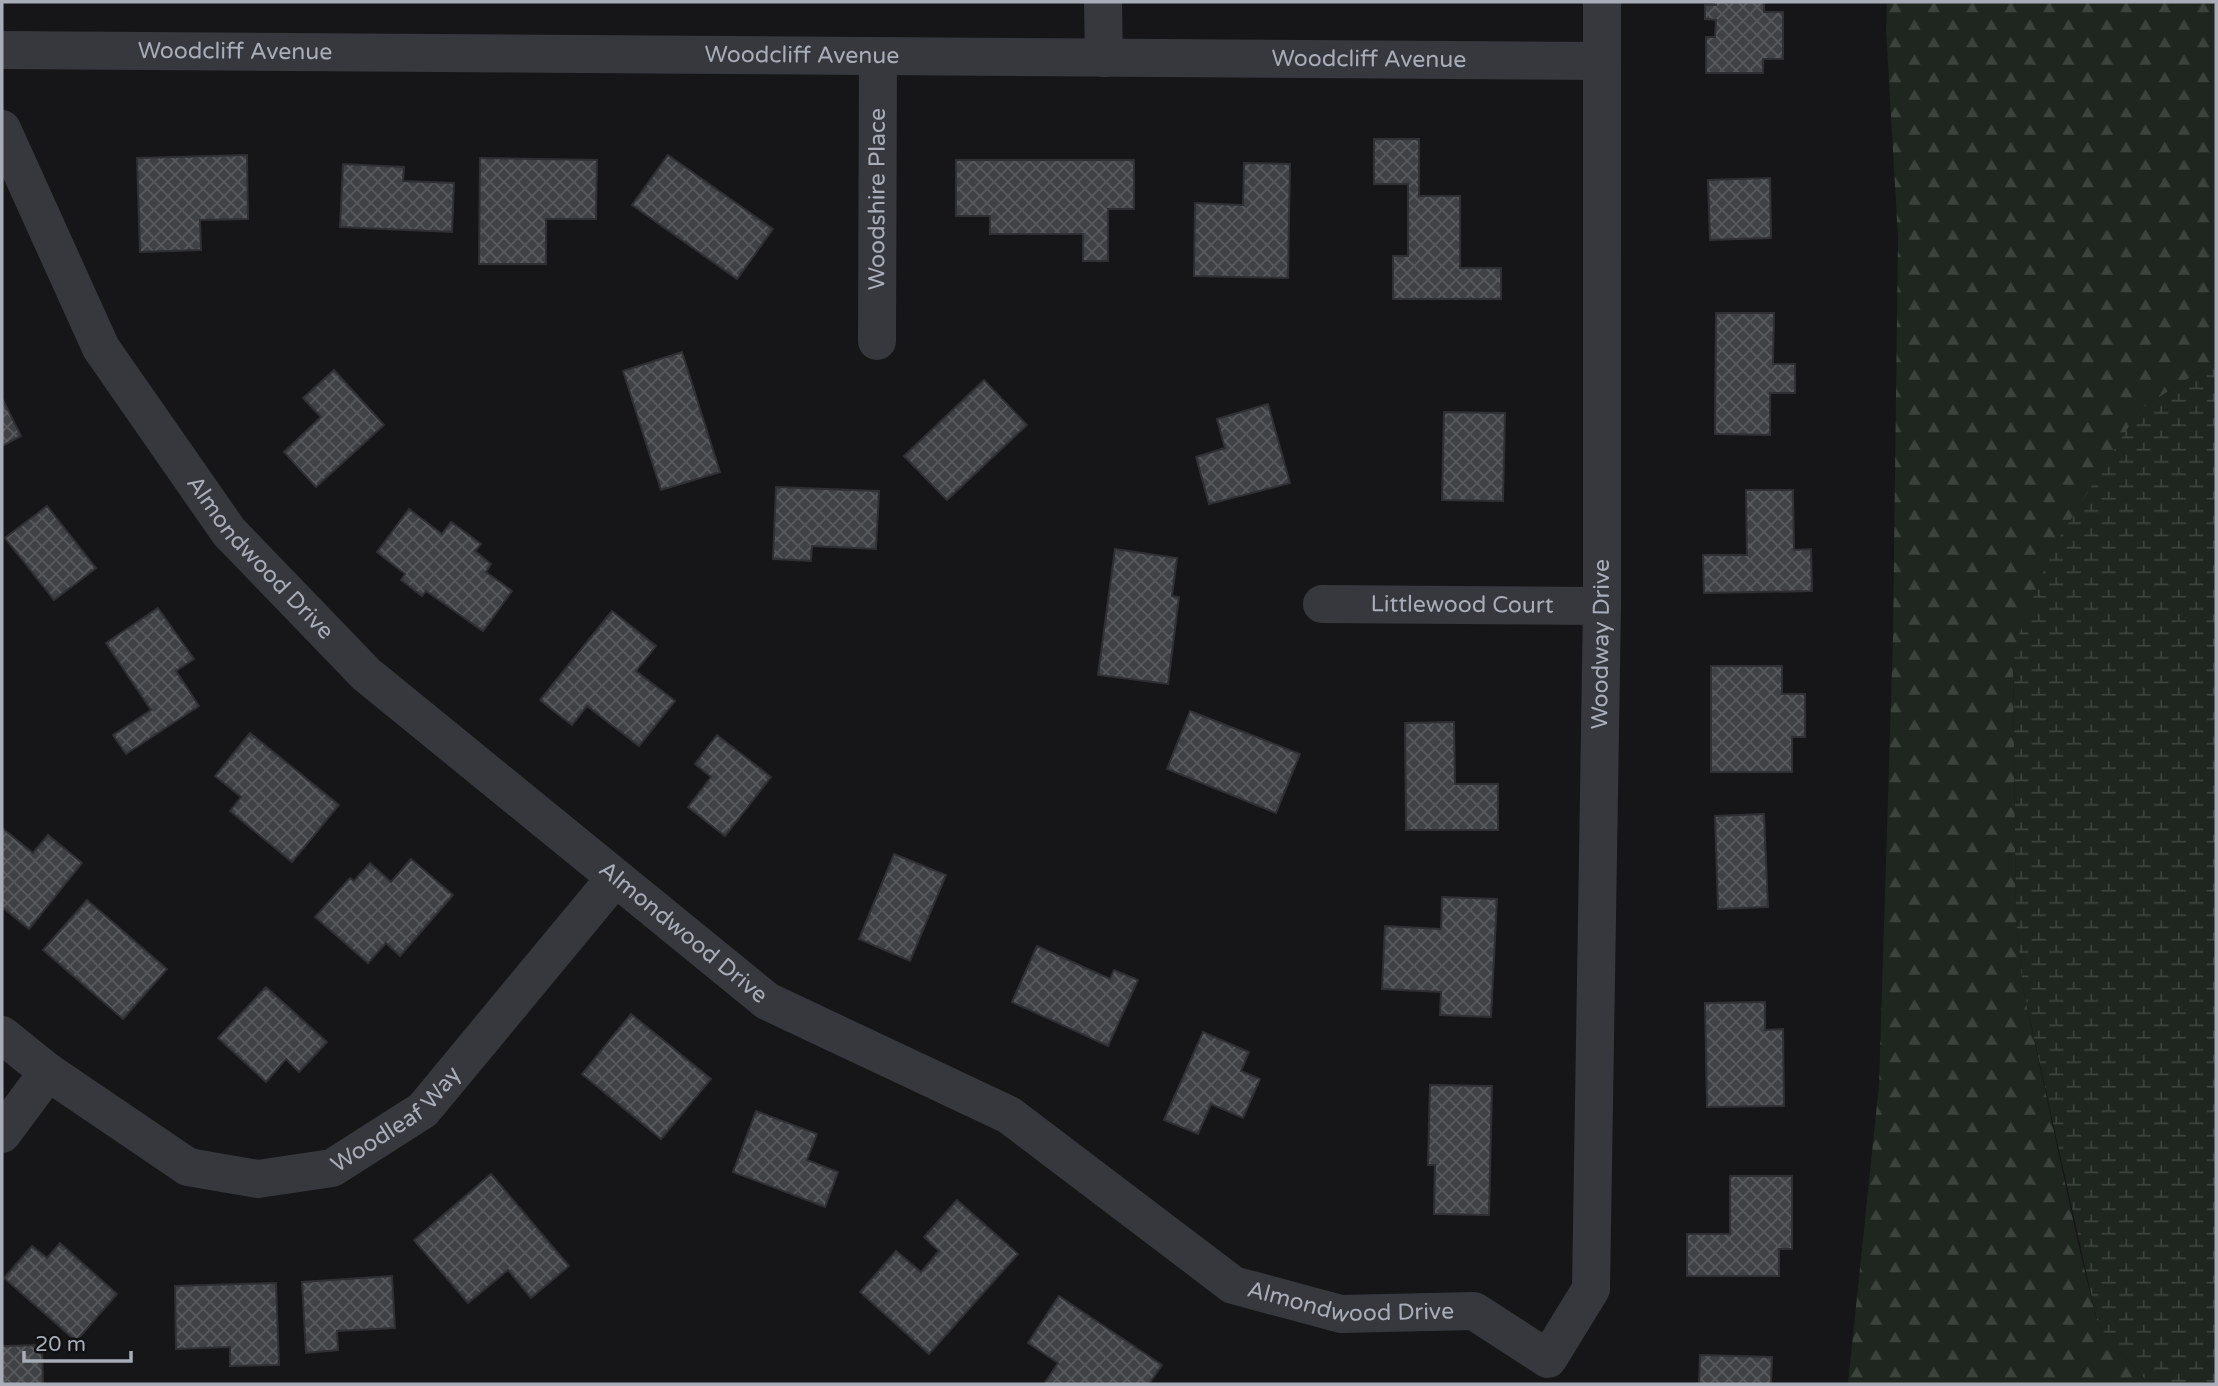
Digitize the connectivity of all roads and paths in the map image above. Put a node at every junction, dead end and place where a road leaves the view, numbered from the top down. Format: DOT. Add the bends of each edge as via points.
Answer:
graph roads {
  1 [pos="1103,2"];
  2 [pos="1602,2"];
  3 [pos="2,50"];
  4 [pos="878,57"];
  5 [pos="1104,58"];
  6 [pos="1602,61"];
  7 [pos="2,129"];
  8 [pos="877,341"];
  9 [pos="1322,604"];
  10 [pos="1602,606"];
  11 [pos="615,878"];
  12 [pos="2,1035"];
  13 [pos="48,1072"];
  14 [pos="2,1134"];
  15 [pos="1591,1289"];
  1 -- 5 [label="street"];
  2 -- 6 [label="street, Woodway Drive"];
  3 -- 4 [label="street, Woodcliff Avenue"];
  4 -- 5 [label="street, Woodcliff Avenue"];
  4 -- 8 [label="street, Woodshire Place"];
  5 -- 6 [label="street, Woodcliff Avenue"];
  6 -- 10 [label="street, Woodway Drive"];
  7 -- 11 [label="street, Almondwood Drive" via="101,348 229,532 366,674"];
  9 -- 10 [label="street, Littlewood Court"];
  10 -- 15 [label="street, Woodway Drive"];
  11 -- 13 [label="street, Woodleaf Way" via="423,1110 332,1168 258,1179 188,1167"];
  11 -- 15 [label="street, Almondwood Drive" via="767,1001 1009,1115 1233,1285 1341,1314 1475,1311 1548,1359"];
  12 -- 13 [label="street, Woodleaf Way"];
  13 -- 14 [label="street"];
}
